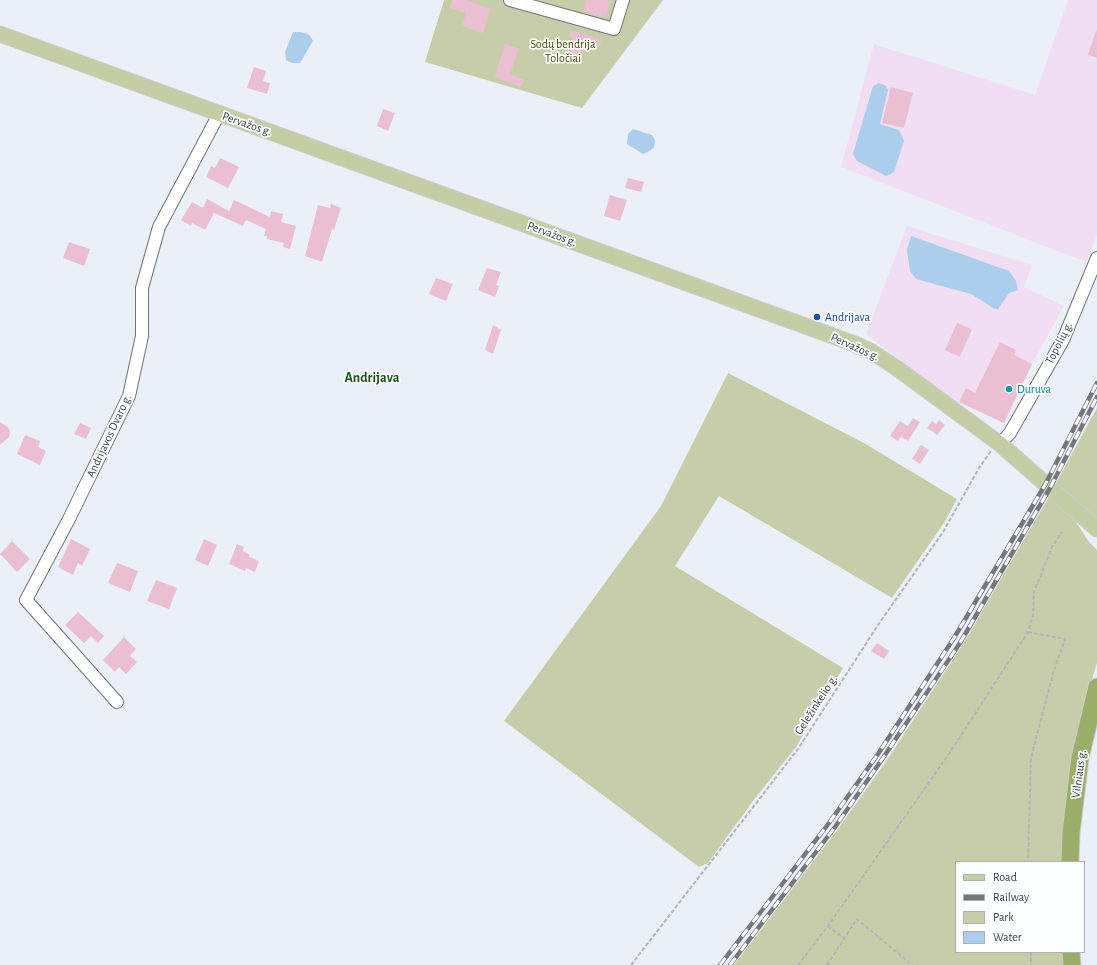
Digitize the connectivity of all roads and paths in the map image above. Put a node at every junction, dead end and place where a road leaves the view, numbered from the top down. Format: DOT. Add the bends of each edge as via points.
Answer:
graph roads {
  1 [pos="510,0"];
  2 [pos="623,0"];
  3 [pos="0,34"];
  4 [pos="219,114"];
  5 [pos="1097,258"];
  6 [pos="1000,444"];
  7 [pos="1066,502"];
  8 [pos="1097,530"];
  9 [pos="1062,532"];
  10 [pos="1097,541"];
  11 [pos="1028,632"];
  12 [pos="1097,687"];
  13 [pos="116,702"];
  14 [pos="1097,731"];
  15 [pos="1028,861"];
  16 [pos="1070,861"];
  17 [pos="1081,861"];
  18 [pos="828,926"];
  19 [pos="844,938"];
  20 [pos="1031,953"];
  21 [pos="1071,953"];
  22 [pos="1083,953"];
  23 [pos="631,965"];
  24 [pos="798,965"];
  25 [pos="827,965"];
  26 [pos="912,965"];
  27 [pos="1031,965"];
  28 [pos="1072,965"];
  29 [pos="1083,965"];
  1 -- 2 [label="street" via="614,29"];
  3 -- 4 [label="main road, Pervažos g."];
  4 -- 6 [label="main road, Pervažos g." via="855,344 872,352"];
  4 -- 13 [label="street, Andrijavos Dvaro g." via="160,227 142,288 142,336 130,396 26,600"];
  5 -- 6 [label="street, Topolių g." via="1063,340 1010,433"];
  6 -- 7 [label="main road, Pervažos g."];
  6 -- 23 [label="path, Geležinkelio g." via="988,454 943,532 878,625 798,749"];
  7 -- 8 [label="main road, Pervažos g."];
  7 -- 10 [label="main road, Pervažos g."];
  9 -- 11 [label="path" via="1052,546 1034,592 1033,615"];
  11 -- 15 [label="path" via="1064,640 1032,758"];
  11 -- 18 [label="path" via="949,754"];
  12 -- 16 [label="highway, Vilniaus g." via="1080,758"];
  14 -- 17 [label="highway, Vilniaus g." via="1092,752"];
  18 -- 19 [label="path"];
  18 -- 24 [label="path"];
  19 -- 25 [label="path"];
  19 -- 26 [label="path" via="856,920"];
  20 -- 27 [label="path"];
  21 -- 28 [label="highway"];
  22 -- 29 [label="highway"];
}
